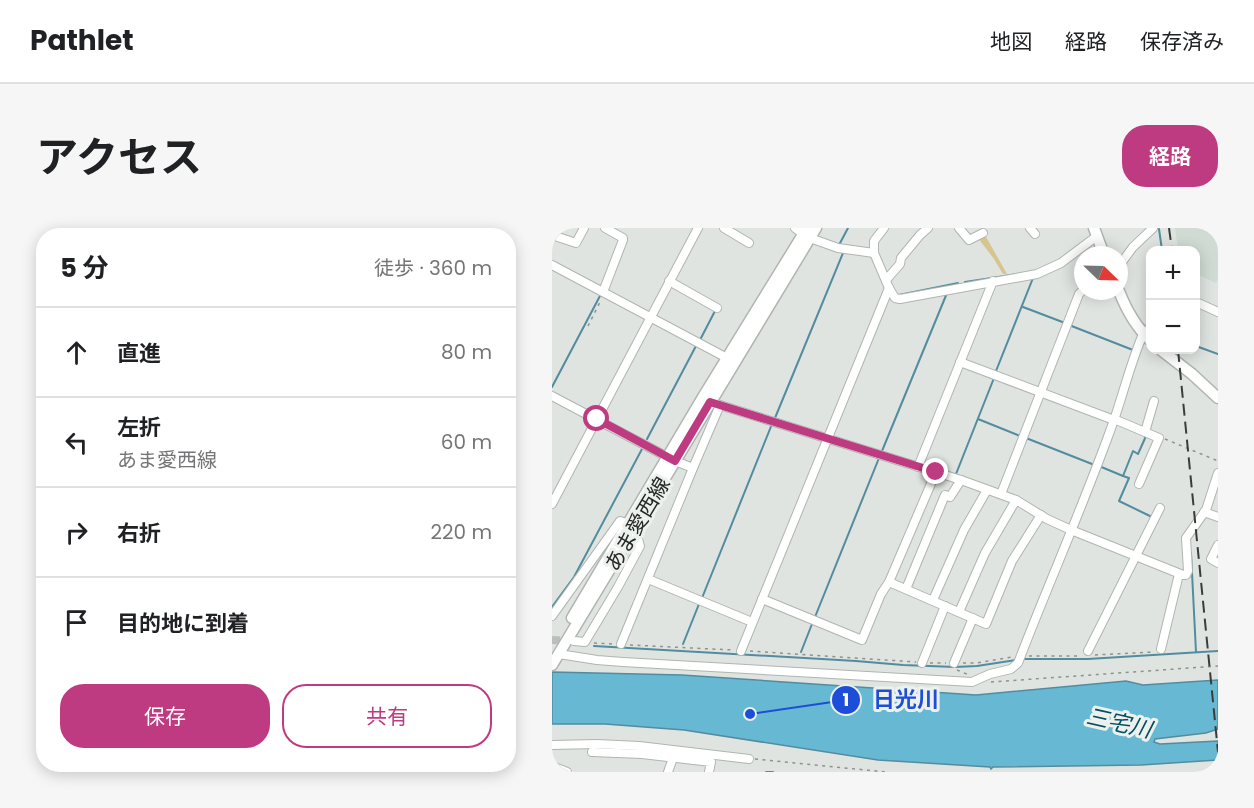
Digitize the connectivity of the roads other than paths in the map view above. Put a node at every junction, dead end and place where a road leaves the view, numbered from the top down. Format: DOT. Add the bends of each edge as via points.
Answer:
graph roads {
  1 [pos="584,228"];
  2 [pos="605,228"];
  3 [pos="698,228"];
  4 [pos="724,228"];
  5 [pos="816,228"];
  6 [pos="884,228"];
  7 [pos="914,228"];
  8 [pos="928,228"];
  9 [pos="959,228"];
  10 [pos="1153,228"];
  11 [pos="620,232"];
  12 [pos="804,232"];
  13 [pos="1095,232"];
  14 [pos="983,233"];
  15 [pos="552,235"];
  16 [pos="920,235"];
  17 [pos="749,243"];
  18 [pos="1100,246"];
  19 [pos="874,253"];
  20 [pos="1128,254"];
  21 [pos="553,267"];
  22 [pos="669,281"];
  23 [pos="993,281"];
  24 [pos="887,284"];
  25 [pos="604,293"];
  26 [pos="1077,300"];
  27 [pos="1123,300"];
  28 [pos="1200,304"];
  29 [pos="717,308"];
  30 [pos="1218,312"];
  31 [pos="650,317"];
  32 [pos="1146,332"];
  33 [pos="1146,337"];
  34 [pos="1166,354"];
  35 [pos="727,358"];
  36 [pos="960,362"];
  37 [pos="1040,393"];
  38 [pos="552,396"];
  39 [pos="1218,398"];
  40 [pos="1154,401"];
  41 [pos="715,404"];
  42 [pos="597,419"];
  43 [pos="1114,420"];
  44 [pos="1145,432"];
  45 [pos="827,439"];
  46 [pos="672,459"];
  47 [pos="918,467"];
  48 [pos="693,468"];
  49 [pos="936,472"];
  50 [pos="1218,473"];
  51 [pos="961,480"];
  52 [pos="1139,484"];
  53 [pos="987,490"];
  54 [pos="1000,494"];
  55 [pos="1016,500"];
  56 [pos="552,504"];
  57 [pos="1160,508"];
  58 [pos="1204,512"];
  59 [pos="1041,515"];
  60 [pos="1218,517"];
  61 [pos="631,526"];
  62 [pos="1071,530"];
  63 [pos="1218,545"];
  64 [pos="1136,556"];
  65 [pos="1218,562"];
  66 [pos="1179,574"];
  67 [pos="648,579"];
  68 [pos="889,582"];
  69 [pos="906,589"];
  70 [pos="762,599"];
  71 [pos="933,600"];
  72 [pos="945,606"];
  73 [pos="959,612"];
  74 [pos="552,616"];
  75 [pos="974,618"];
  76 [pos="753,622"];
  77 [pos="574,641"];
  78 [pos="621,644"];
  79 [pos="1161,649"];
  80 [pos="741,651"];
  81 [pos="1087,653"];
  82 [pos="555,657"];
  83 [pos="922,663"];
  84 [pos="954,666"];
  85 [pos="552,745"];
  86 [pos="592,752"];
  87 [pos="673,758"];
  88 [pos="749,759"];
  89 [pos="552,766"];
  90 [pos="567,772"];
  91 [pos="668,772"];
  92 [pos="709,772"];
  1 -- 15 [label="street" via="576,243"];
  2 -- 11 [label="street"];
  3 -- 22 [label="street"];
  4 -- 17 [label="street"];
  5 -- 12 [label="main road, あま愛西線"];
  6 -- 19 [label="street" via="874,242"];
  7 -- 16 [label="street"];
  8 -- 16 [label="street"];
  9 -- 14 [label="street" via="969,240"];
  10 -- 20 [label="street"];
  11 -- 25 [label="street" via="623,242"];
  12 -- 19 [label="street" via="838,248"];
  12 -- 35 [label="main road, あま愛西線"];
  12 -- 41 [label="main road, あま愛西線"];
  13 -- 18 [label="main road"];
  13 -- 23 [label="street" via="1061,263 1037,274"];
  16 -- 24 [label="street"];
  19 -- 24 [label="street"];
  21 -- 25 [label="street"];
  22 -- 29 [label="street"];
  22 -- 31 [label="street"];
  23 -- 24 [label="street" via="900,299"];
  23 -- 36 [label="street"];
  24 -- 45 [label="street"];
  25 -- 31 [label="street"];
  26 -- 37 [label="street"];
  27 -- 32 [label="main road" via="1131,316"];
  28 -- 30 [label="street"];
  31 -- 35 [label="street"];
  31 -- 42 [label="street"];
  33 -- 43 [label="street" via="1134,356"];
  34 -- 39 [label="main road"];
  35 -- 46 [label="main road, あま愛西線"];
  36 -- 37 [label="street"];
  36 -- 47 [label="street"];
  37 -- 43 [label="street"];
  37 -- 54 [label="street"];
  38 -- 42 [label="street"];
  40 -- 44 [label="street"];
  41 -- 45 [label="street"];
  41 -- 46 [label="main road, あま愛西線"];
  41 -- 48 [label="street"];
  42 -- 46 [label="street"];
  42 -- 56 [label="street"];
  43 -- 44 [label="street"];
  43 -- 62 [label="street"];
  44 -- 52 [label="street" via="1159,438"];
  45 -- 47 [label="street"];
  45 -- 70 [label="street"];
  46 -- 48 [label="street"];
  46 -- 61 [label="main road, あま愛西線"];
  47 -- 49 [label="street"];
  48 -- 67 [label="street"];
  49 -- 51 [label="street"];
  49 -- 68 [label="street"];
  50 -- 58 [label="street"];
  51 -- 53 [label="street"];
  51 -- 69 [label="street" via="951,497 945,495"];
  53 -- 54 [label="street"];
  53 -- 71 [label="street" via="964,530"];
  54 -- 55 [label="street"];
  55 -- 59 [label="street"];
  55 -- 73 [label="street" via="985,553"];
  57 -- 64 [label="street"];
  58 -- 60 [label="street"];
  58 -- 66 [label="street" via="1186,538 1188,572"];
  59 -- 62 [label="street"];
  59 -- 75 [label="street" via="1012,561 986,624"];
  61 -- 74 [label="street" via="620,521"];
  61 -- 77 [label="street" via="640,546 585,642"];
  61 -- 82 [label="main road, あま愛西線"];
  62 -- 64 [label="street"];
  62 -- 82 [label="street" via="1018,663 974,681"];
  63 -- 65 [label="street" via="1211,559"];
  64 -- 66 [label="street"];
  64 -- 81 [label="street"];
  66 -- 79 [label="street"];
  67 -- 76 [label="street"];
  67 -- 78 [label="street"];
  68 -- 69 [label="street"];
  68 -- 70 [label="street" via="862,640"];
  69 -- 71 [label="street"];
  70 -- 76 [label="street"];
  71 -- 72 [label="street"];
  72 -- 73 [label="street"];
  72 -- 83 [label="street"];
  73 -- 75 [label="street"];
  75 -- 84 [label="street"];
  76 -- 80 [label="street"];
  85 -- 88 [label="street" via="639,746"];
  86 -- 87 [label="street"];
  87 -- 91 [label="street"];
  87 -- 92 [label="street" via="711,762"];
  89 -- 90 [label="street"];
}
